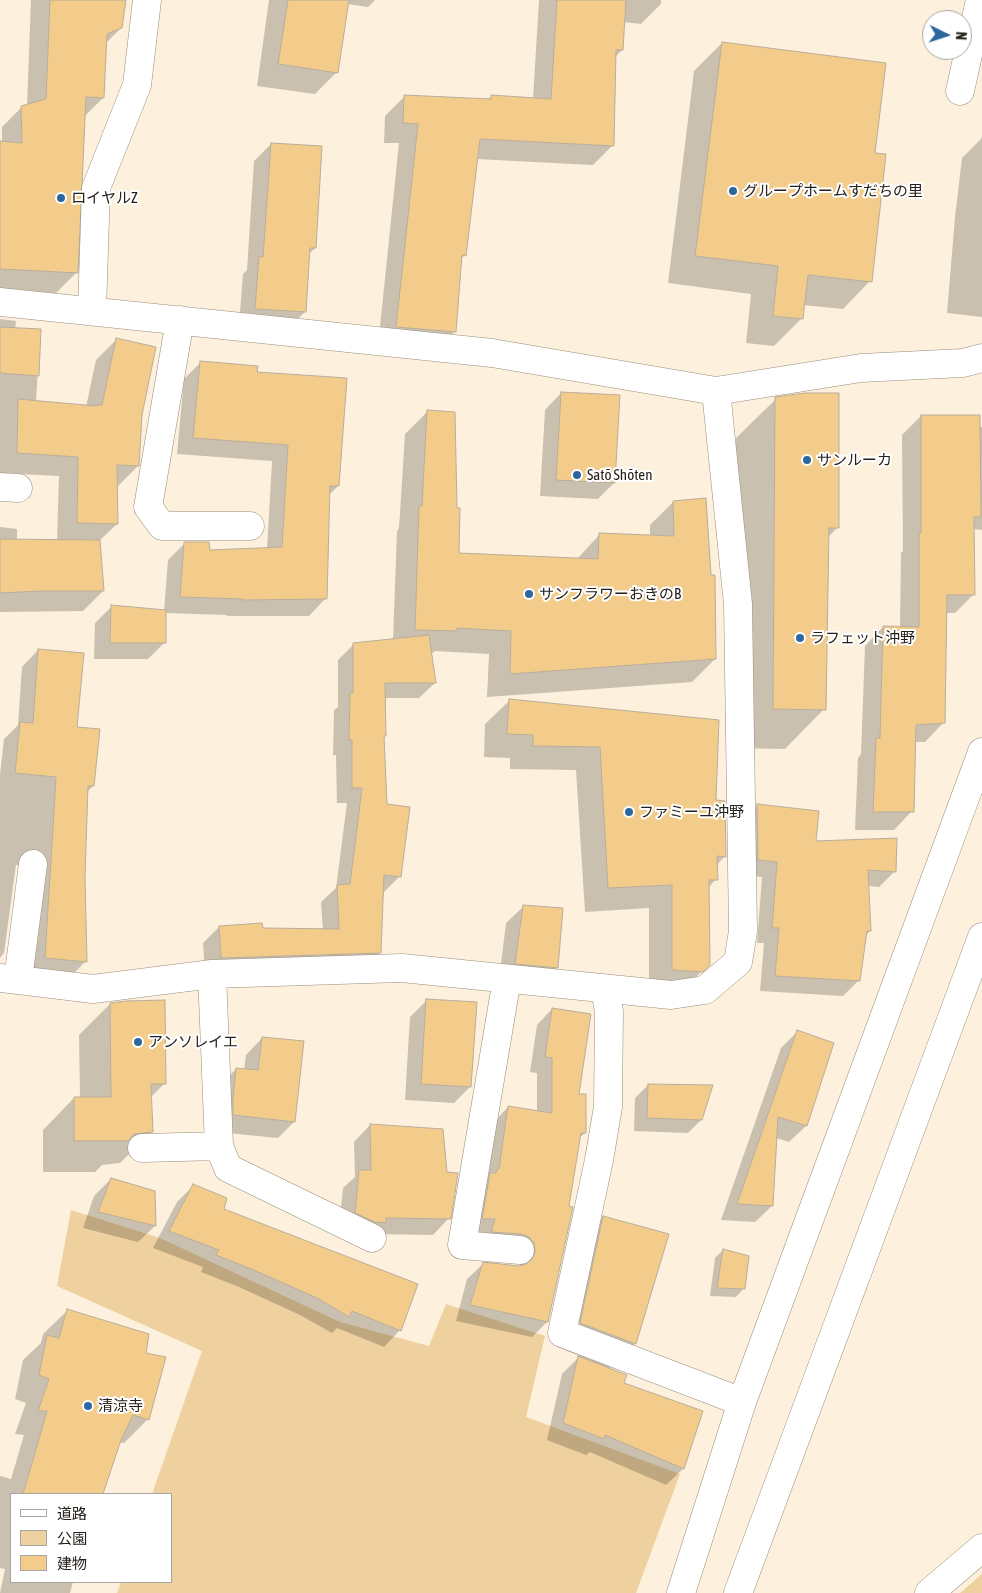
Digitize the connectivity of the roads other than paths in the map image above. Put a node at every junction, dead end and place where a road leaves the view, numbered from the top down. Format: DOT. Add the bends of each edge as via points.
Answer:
graph roads {
  1 [pos="147,0"];
  2 [pos="980,0"];
  3 [pos="960,91"];
  4 [pos="0,302"];
  5 [pos="92,311"];
  6 [pos="180,320"];
  7 [pos="982,358"];
  8 [pos="716,391"];
  9 [pos="250,526"];
  10 [pos="982,752"];
  11 [pos="33,864"];
  12 [pos="982,937"];
  13 [pos="212,974"];
  14 [pos="9,979"];
  15 [pos="507,979"];
  16 [pos="605,989"];
  17 [pos="219,1146"];
  18 [pos="142,1148"];
  19 [pos="372,1238"];
  20 [pos="520,1250"];
  21 [pos="742,1402"];
  22 [pos="982,1548"];
  23 [pos="681,1593"];
  24 [pos="738,1593"];
  25 [pos="929,1593"];
  1 -- 5 [label="street" via="137,85 96,188"];
  2 -- 3 [label="street"];
  4 -- 5 [label="street"];
  5 -- 6 [label="street"];
  6 -- 8 [label="street" via="492,353"];
  6 -- 9 [label="street" via="148,507 162,526"];
  7 -- 8 [label="street" via="861,368"];
  8 -- 16 [label="street" via="738,604 743,932 738,962 704,990 671,995"];
  10 -- 21 [label="street"];
  11 -- 14 [label="street"];
  12 -- 24 [label="street"];
  13 -- 14 [label="street" via="93,990"];
  13 -- 15 [label="street" via="402,968"];
  13 -- 17 [label="street"];
  15 -- 16 [label="street"];
  15 -- 20 [label="street" via="462,1245"];
  16 -- 21 [label="street" via="609,1012 608,1107 562,1332"];
  17 -- 18 [label="street"];
  17 -- 19 [label="street" via="228,1168"];
  21 -- 23 [label="street"];
  22 -- 25 [label="street"];
}
